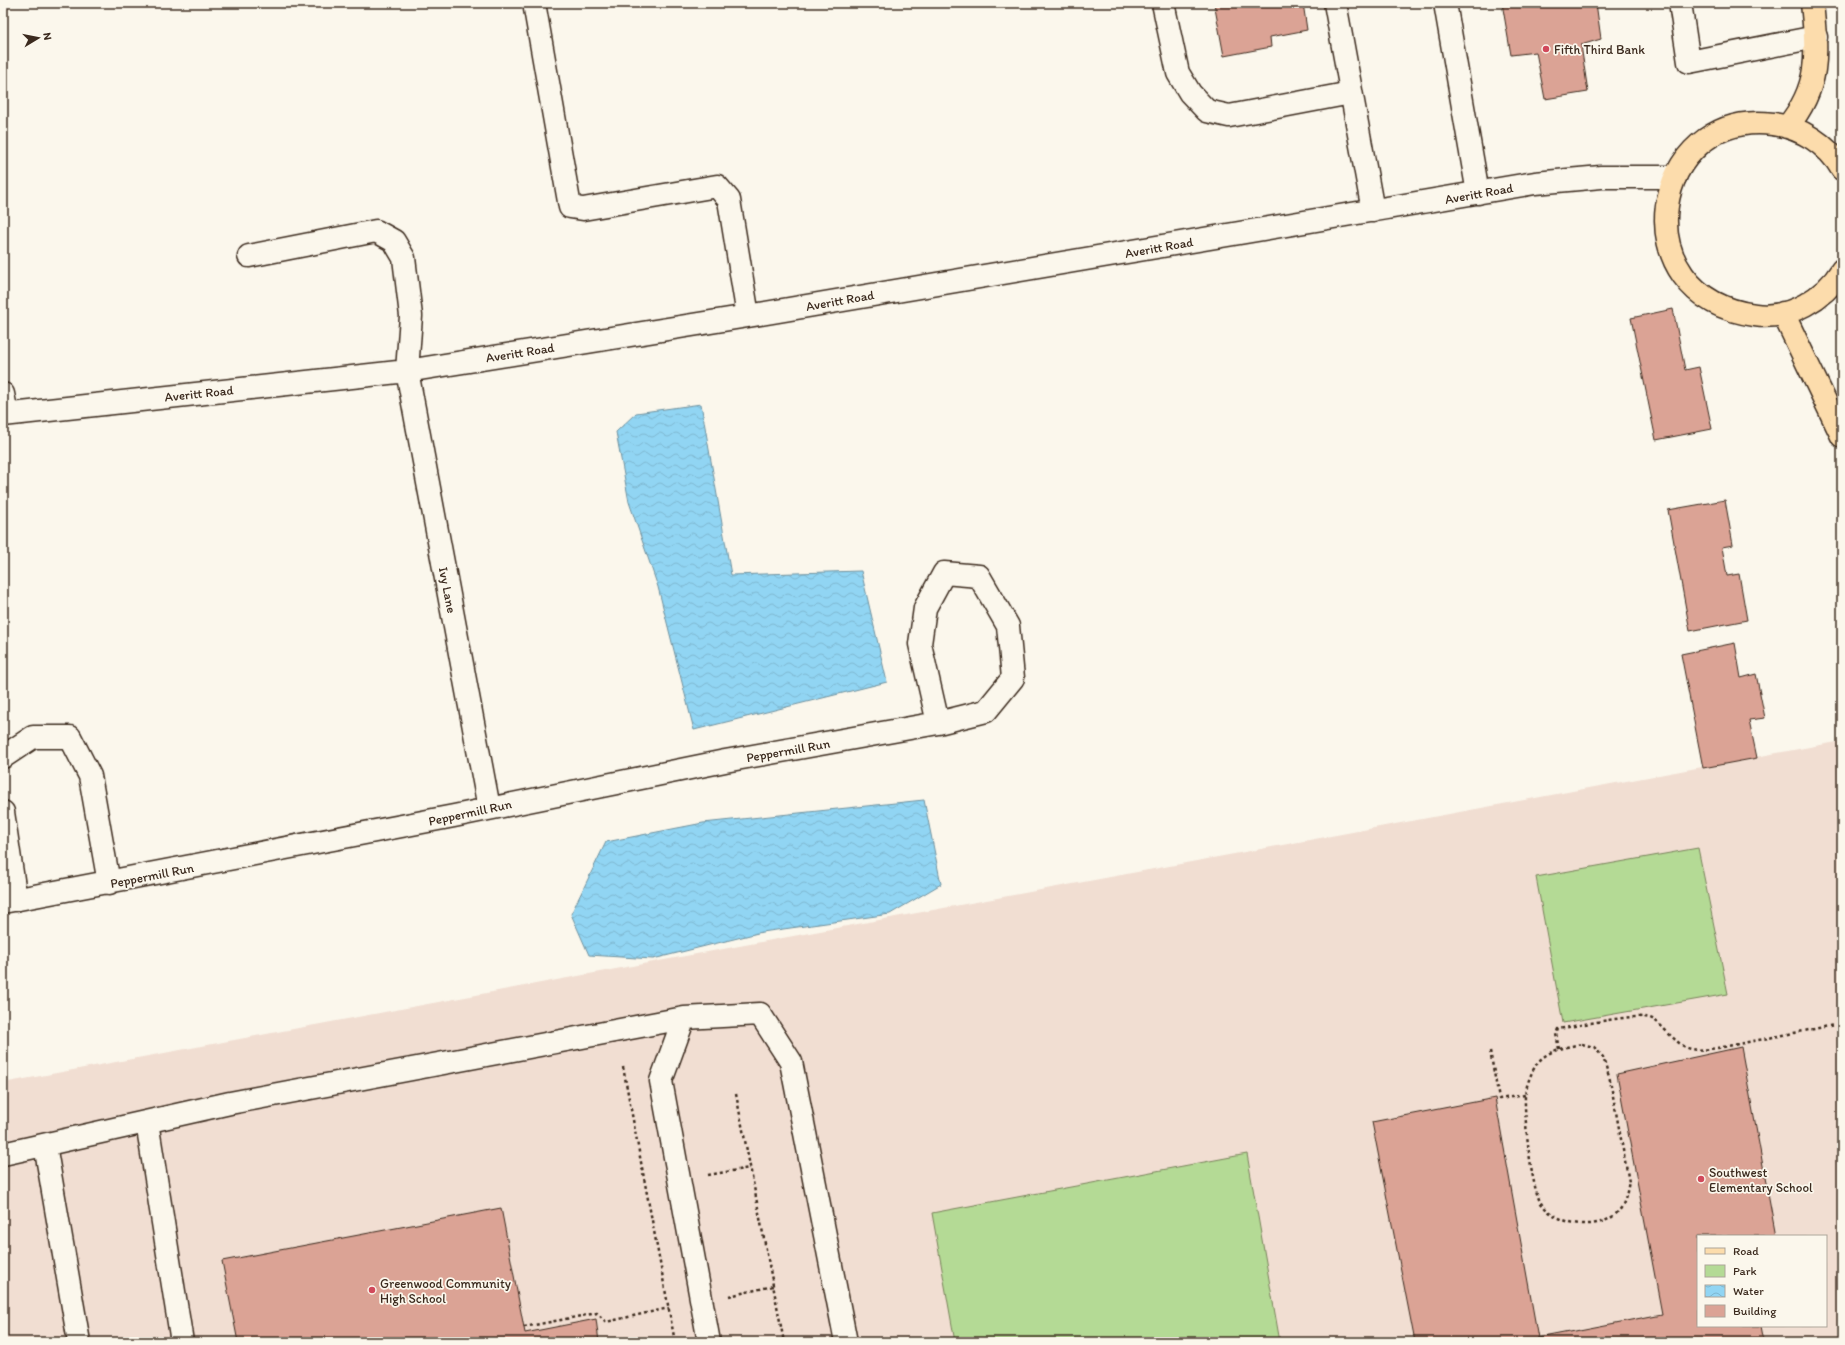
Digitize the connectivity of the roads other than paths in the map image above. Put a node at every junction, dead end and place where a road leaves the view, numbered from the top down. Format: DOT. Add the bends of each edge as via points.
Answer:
graph roads {
  1 [pos="534,3"];
  2 [pos="1163,3"];
  3 [pos="1335,3"];
  4 [pos="1445,3"];
  5 [pos="1680,3"];
  6 [pos="1812,3"];
  7 [pos="1816,37"];
  8 [pos="1351,93"];
  9 [pos="1787,127"];
  10 [pos="1842,169"];
  11 [pos="1675,177"];
  12 [pos="1478,193"];
  13 [pos="1373,211"];
  14 [pos="249,256"];
  15 [pos="1842,270"];
  16 [pos="1783,313"];
  17 [pos="748,316"];
  18 [pos="407,371"];
  19 [pos="4,408"];
  20 [pos="1842,436"];
  21 [pos="938,724"];
  22 [pos="3,757"];
  23 [pos="489,808"];
  24 [pos="3,812"];
  25 [pos="109,883"];
  26 [pos="9,901"];
  27 [pos="684,1018"];
  28 [pos="147,1122"];
  29 [pos="44,1145"];
  30 [pos="3,1154"];
  31 [pos="79,1342"];
  32 [pos="182,1342"];
  33 [pos="709,1342"];
  34 [pos="846,1342"];
  1 -- 17 [label="street" via="570,207 583,210 717,186 729,200"];
  2 -- 8 [label="street" via="1178,73 1190,93 1207,111 1229,116"];
  3 -- 8 [label="street"];
  4 -- 12 [label="street"];
  5 -- 7 [label="street" via="1689,62"];
  6 -- 7 [label="main road"];
  7 -- 9 [label="main road" via="1815,73 1808,95 1798,114"];
  8 -- 13 [label="street"];
  9 -- 10 [label="main road" via="1802,132 1820,144 1836,159"];
  9 -- 11 [label="main road" via="1761,123 1739,125 1719,132 1685,159"];
  11 -- 12 [label="street, Averitt Road" via="1601,177 1535,183"];
  11 -- 16 [label="main road" via="1667,198 1667,241 1686,279 1701,295 1719,306 1761,316"];
  12 -- 13 [label="street, Averitt Road"];
  13 -- 17 [label="street, Averitt Road"];
  14 -- 18 [label="street, Ivy Lane" via="376,231 394,241 404,258 412,316"];
  15 -- 16 [label="main road" via="1821,294 1802,306"];
  16 -- 20 [label="main road"];
  17 -- 18 [label="street, Averitt Road"];
  18 -- 19 [label="street, Averitt Road"];
  18 -- 23 [label="street, Ivy Lane"];
  21 -- 21 [label="street, Peppermill Run" via="920,644 925,608 944,573 979,576 1008,626 1013,678 986,711"];
  21 -- 23 [label="street, Peppermill Run" via="725,761"];
  22 -- 25 [label="street" via="33,737 70,737 90,776"];
  23 -- 25 [label="street, Peppermill Run"];
  24 -- 26 [label="street"];
  25 -- 26 [label="street, Peppermill Run"];
  27 -- 28 [label="street" via="230,1103"];
  27 -- 33 [label="street" via="661,1081"];
  27 -- 34 [label="street" via="760,1014 791,1062"];
  28 -- 29 [label="street"];
  28 -- 32 [label="street"];
  29 -- 30 [label="street"];
  29 -- 31 [label="street"];
}
